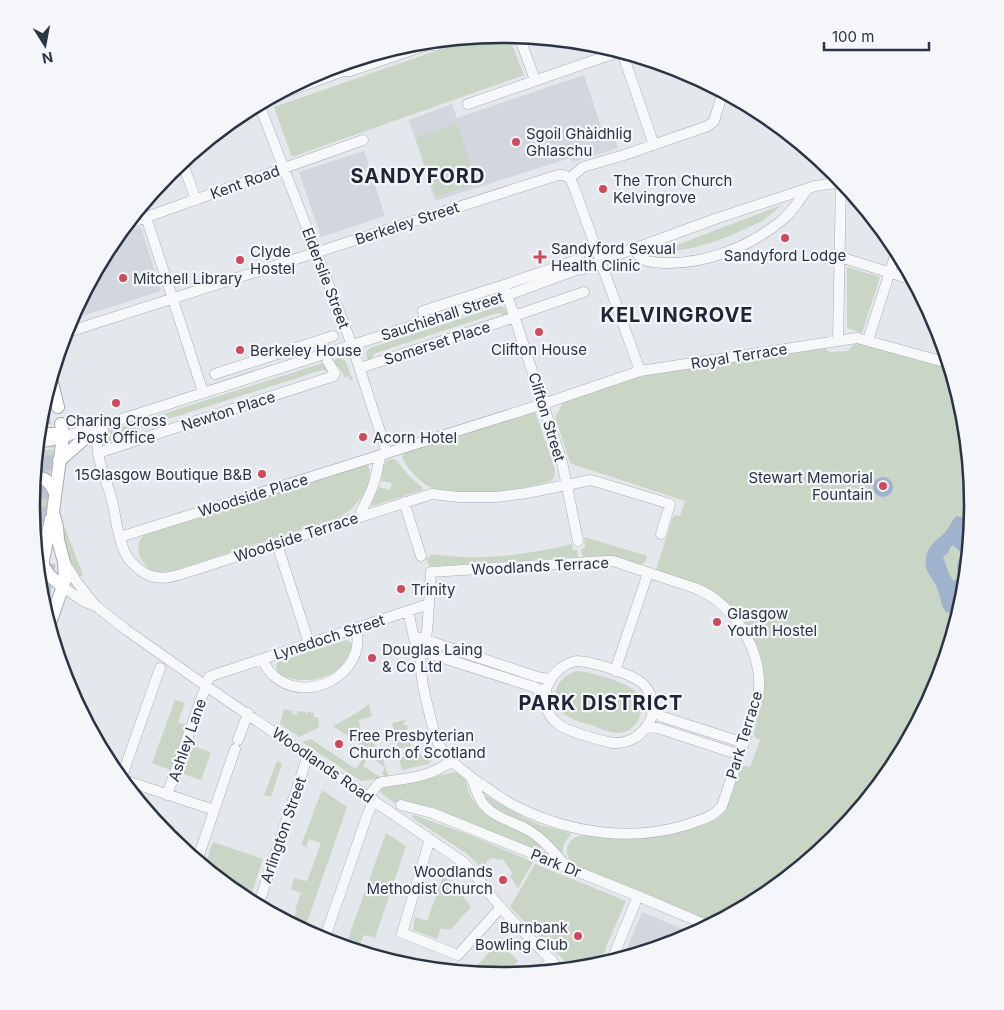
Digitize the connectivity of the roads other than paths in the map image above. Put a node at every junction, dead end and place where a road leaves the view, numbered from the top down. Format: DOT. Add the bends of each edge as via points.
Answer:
graph roads {
  1 [pos="522,44"];
  2 [pos="609,56"];
  3 [pos="383,59"];
  4 [pos="624,60"];
  5 [pos="347,70"];
  6 [pos="535,80"];
  7 [pos="721,99"];
  8 [pos="468,104"];
  9 [pos="262,111"];
  10 [pos="363,140"];
  11 [pos="654,145"];
  12 [pos="283,168"];
  13 [pos="185,169"];
  14 [pos="570,178"];
  15 [pos="833,183"];
  16 [pos="807,189"];
  17 [pos="842,192"];
  18 [pos="196,200"];
  19 [pos="146,217"];
  20 [pos="139,220"];
  21 [pos="634,250"];
  22 [pos="316,252"];
  23 [pos="840,257"];
  24 [pos="894,261"];
  25 [pos="601,262"];
  26 [pos="583,269"];
  27 [pos="890,273"];
  28 [pos="904,277"];
  29 [pos="504,285"];
  30 [pos="584,292"];
  31 [pos="508,295"];
  32 [pos="173,298"];
  33 [pos="514,317"];
  34 [pos="425,322"];
  35 [pos="74,330"];
  36 [pos="333,336"];
  37 [pos="321,340"];
  38 [pos="868,340"];
  39 [pos="838,341"];
  40 [pos="352,345"];
  41 [pos="326,354"];
  42 [pos="940,360"];
  43 [pos="360,368"];
  44 [pos="640,371"];
  45 [pos="228,385"];
  46 [pos="54,392"];
  47 [pos="203,392"];
  48 [pos="182,399"];
  49 [pos="543,404"];
  50 [pos="58,407"];
  51 [pos="62,430"];
  52 [pos="100,432"];
  53 [pos="46,434"];
  54 [pos="45,442"];
  55 [pos="98,453"];
  56 [pos="383,454"];
  57 [pos="59,461"];
  58 [pos="41,478"];
  59 [pos="566,485"];
  60 [pos="55,493"];
  61 [pos="404,502"];
  62 [pos="53,512"];
  63 [pos="363,516"];
  64 [pos="661,534"];
  65 [pos="120,537"];
  66 [pos="578,541"];
  67 [pos="277,544"];
  68 [pos="421,556"];
  69 [pos="43,559"];
  70 [pos="64,562"];
  71 [pos="45,573"];
  72 [pos="648,573"];
  73 [pos="63,587"];
  74 [pos="429,604"];
  75 [pos="96,606"];
  76 [pos="408,611"];
  77 [pos="53,614"];
  78 [pos="356,628"];
  79 [pos="414,636"];
  80 [pos="426,640"];
  81 [pos="309,643"];
  82 [pos="421,651"];
  83 [pos="262,659"];
  84 [pos="474,662"];
  85 [pos="160,668"];
  86 [pos="616,671"];
  87 [pos="550,679"];
  88 [pos="206,686"];
  89 [pos="545,693"];
  90 [pos="652,711"];
  91 [pos="248,713"];
  92 [pos="646,727"];
  93 [pos="744,743"];
  94 [pos="308,755"];
  95 [pos="740,755"];
  96 [pos="452,760"];
  97 [pos="124,770"];
  98 [pos="471,777"];
  99 [pos="133,783"];
  100 [pos="167,795"];
  101 [pos="371,798"];
  102 [pos="401,806"];
  103 [pos="214,810"];
  104 [pos="430,839"];
  105 [pos="199,854"];
  106 [pos="568,867"];
  107 [pos="638,896"];
  108 [pos="260,899"];
  109 [pos="500,907"];
  110 [pos="700,922"];
  111 [pos="327,933"];
  112 [pos="615,953"];
  113 [pos="552,960"];
  114 [pos="548,964"];
  115 [pos="555,964"];
  1 -- 6 [label="street"];
  2 -- 6 [label="street"];
  3 -- 5 [label="street"];
  4 -- 11 [label="street"];
  6 -- 8 [label="street"];
  7 -- 11 [label="street" via="712,124"];
  9 -- 12 [label="street, Elderslie Street"];
  10 -- 12 [label="street, Kent Road"];
  11 -- 14 [label="street" via="583,167"];
  12 -- 18 [label="street, Kent Road"];
  12 -- 22 [label="street, Elderslie Street"];
  13 -- 18 [label="street"];
  14 -- 22 [label="street, Berkeley Street" via="558,175"];
  14 -- 25 [label="street"];
  15 -- 16 [label="street, Sauchiehall Street"];
  16 -- 21 [label="street, Sauchiehall Street"];
  16 -- 21 [label="street" via="782,221 729,251 672,263 643,260"];
  17 -- 23 [label="street"];
  18 -- 19 [label="street, Kent Road"];
  19 -- 20 [label="street, Kent Road"];
  19 -- 32 [label="street"];
  21 -- 25 [label="street, Sauchiehall Street"];
  22 -- 32 [label="street, Berkeley Street"];
  22 -- 40 [label="street, Elderslie Street"];
  23 -- 27 [label="street"];
  23 -- 39 [label="street"];
  24 -- 27 [label="street"];
  25 -- 26 [label="street, Sauchiehall Street"];
  25 -- 44 [label="street"];
  26 -- 29 [label="street" via="580,259"];
  26 -- 31 [label="street, Sauchiehall Street"];
  27 -- 28 [label="street"];
  27 -- 38 [label="street"];
  29 -- 31 [label="street, Clifton Street"];
  29 -- 34 [label="street" via="423,310"];
  30 -- 33 [label="street, Somerset Place"];
  31 -- 33 [label="street, Clifton Street"];
  31 -- 34 [label="street, Sauchiehall Street"];
  32 -- 35 [label="street, Berkeley Street"];
  32 -- 47 [label="street"];
  33 -- 43 [label="street, Somerset Place"];
  33 -- 49 [label="street, Clifton Street"];
  34 -- 40 [label="street, Sauchiehall Street"];
  36 -- 37 [label="street"];
  37 -- 41 [label="street"];
  37 -- 45 [label="street" via="219,372"];
  38 -- 39 [label="street, Royal Terrace"];
  38 -- 42 [label="street, Royal Terrace"];
  39 -- 44 [label="street, Royal Terrace"];
  40 -- 41 [label="street, Sauchiehall Street"];
  40 -- 43 [label="street, Elderslie Street"];
  41 -- 45 [label="street, Sauchiehall Street"];
  41 -- 55 [label="street, Newton Place" via="334,376"];
  43 -- 56 [label="street, Elderslie Street"];
  44 -- 49 [label="street, Royal Terrace"];
  45 -- 47 [label="street, Sauchiehall Street"];
  46 -- 50 [label="main road"];
  47 -- 48 [label="street, Sauchiehall Street"];
  48 -- 51 [label="street, Sauchiehall Street"];
  48 -- 52 [label="street" via="168,410"];
  49 -- 56 [label="street, Woodside Place"];
  49 -- 59 [label="street, Clifton Street"];
  51 -- 53 [label="main road"];
  51 -- 54 [label="street, Sauchiehall Street" via="53,440"];
  51 -- 57 [label="main road"];
  52 -- 55 [label="street" via="96,436"];
  52 -- 57 [label="main road" via="85,438"];
  55 -- 65 [label="street, Woodside Terrace"];
  56 -- 63 [label="street" via="369,498 361,511"];
  56 -- 65 [label="street, Woodside Place"];
  57 -- 60 [label="main road"];
  58 -- 60 [label="main road"];
  59 -- 61 [label="street, Woodside Terrace" via="514,496 432,494"];
  59 -- 64 [label="street, Woodside Terrace" via="591,480 670,504"];
  59 -- 66 [label="street, Clifton Street"];
  60 -- 62 [label="main road"];
  61 -- 63 [label="street, Woodside Terrace"];
  61 -- 68 [label="street"];
  62 -- 69 [label="main road"];
  62 -- 70 [label="main road"];
  63 -- 67 [label="street, Woodside Terrace"];
  65 -- 67 [label="street, Woodside Terrace" via="125,555 148,576 156,578 171,577"];
  67 -- 81 [label="street"];
  70 -- 73 [label="main road"];
  70 -- 75 [label="street"];
  71 -- 73 [label="main road"];
  72 -- 74 [label="street, Woodlands Terrace" via="613,561 431,572"];
  72 -- 86 [label="street"];
  72 -- 93 [label="street, Park Terrace" via="708,594 728,611 745,634 758,669 759,686"];
  73 -- 75 [label="street, Woodlands Road"];
  73 -- 77 [label="main road"];
  74 -- 76 [label="street, Lynedoch Street"];
  74 -- 80 [label="street"];
  75 -- 88 [label="street, Woodlands Road"];
  76 -- 78 [label="street, Lynedoch Street"];
  76 -- 79 [label="street"];
  78 -- 81 [label="street, Lynedoch Street"];
  78 -- 83 [label="street" via="358,642 351,663 339,676 323,685 303,687 282,682"];
  79 -- 80 [label="street"];
  79 -- 82 [label="street"];
  80 -- 82 [label="street"];
  80 -- 84 [label="street"];
  81 -- 83 [label="street, Lynedoch Street"];
  82 -- 84 [label="street"];
  82 -- 96 [label="street" via="422,680 435,737"];
  83 -- 88 [label="street, Lynedoch Street" via="211,676"];
  84 -- 87 [label="street"];
  84 -- 89 [label="street"];
  85 -- 97 [label="street"];
  86 -- 87 [label="street" via="576,661 562,666"];
  86 -- 90 [label="street" via="644,685"];
  87 -- 89 [label="street"];
  88 -- 91 [label="street, Woodlands Road"];
  88 -- 100 [label="street, Ashley Lane"];
  89 -- 92 [label="street" via="546,704 554,720 568,729 618,744 631,741"];
  90 -- 92 [label="street"];
  90 -- 93 [label="street"];
  91 -- 94 [label="street, Woodlands Road"];
  91 -- 103 [label="street"];
  92 -- 95 [label="street"];
  93 -- 95 [label="street, Park Terrace"];
  94 -- 101 [label="street, Woodlands Road"];
  94 -- 108 [label="street, Arlington Street"];
  95 -- 98 [label="street, Park Terrace" via="718,811 668,829 623,834 580,830 545,820 518,808"];
  96 -- 98 [label="street"];
  96 -- 101 [label="street" via="425,774 382,782"];
  98 -- 106 [label="street" via="484,806 538,837"];
  99 -- 100 [label="street"];
  100 -- 103 [label="street"];
  101 -- 104 [label="street, Woodlands Road"];
  101 -- 111 [label="street"];
  102 -- 106 [label="street, Park Dr" via="432,813"];
  103 -- 105 [label="street"];
  104 -- 109 [label="street, Woodlands Road" via="473,872"];
  104 -- 109 [label="street" via="402,933 458,955"];
  106 -- 107 [label="street, Park Dr"];
  107 -- 110 [label="street, Park Dr"];
  107 -- 112 [label="street"];
  109 -- 113 [label="street, Woodlands Road"];
  113 -- 114 [label="street"];
  113 -- 115 [label="street, Woodlands Road"];
}
